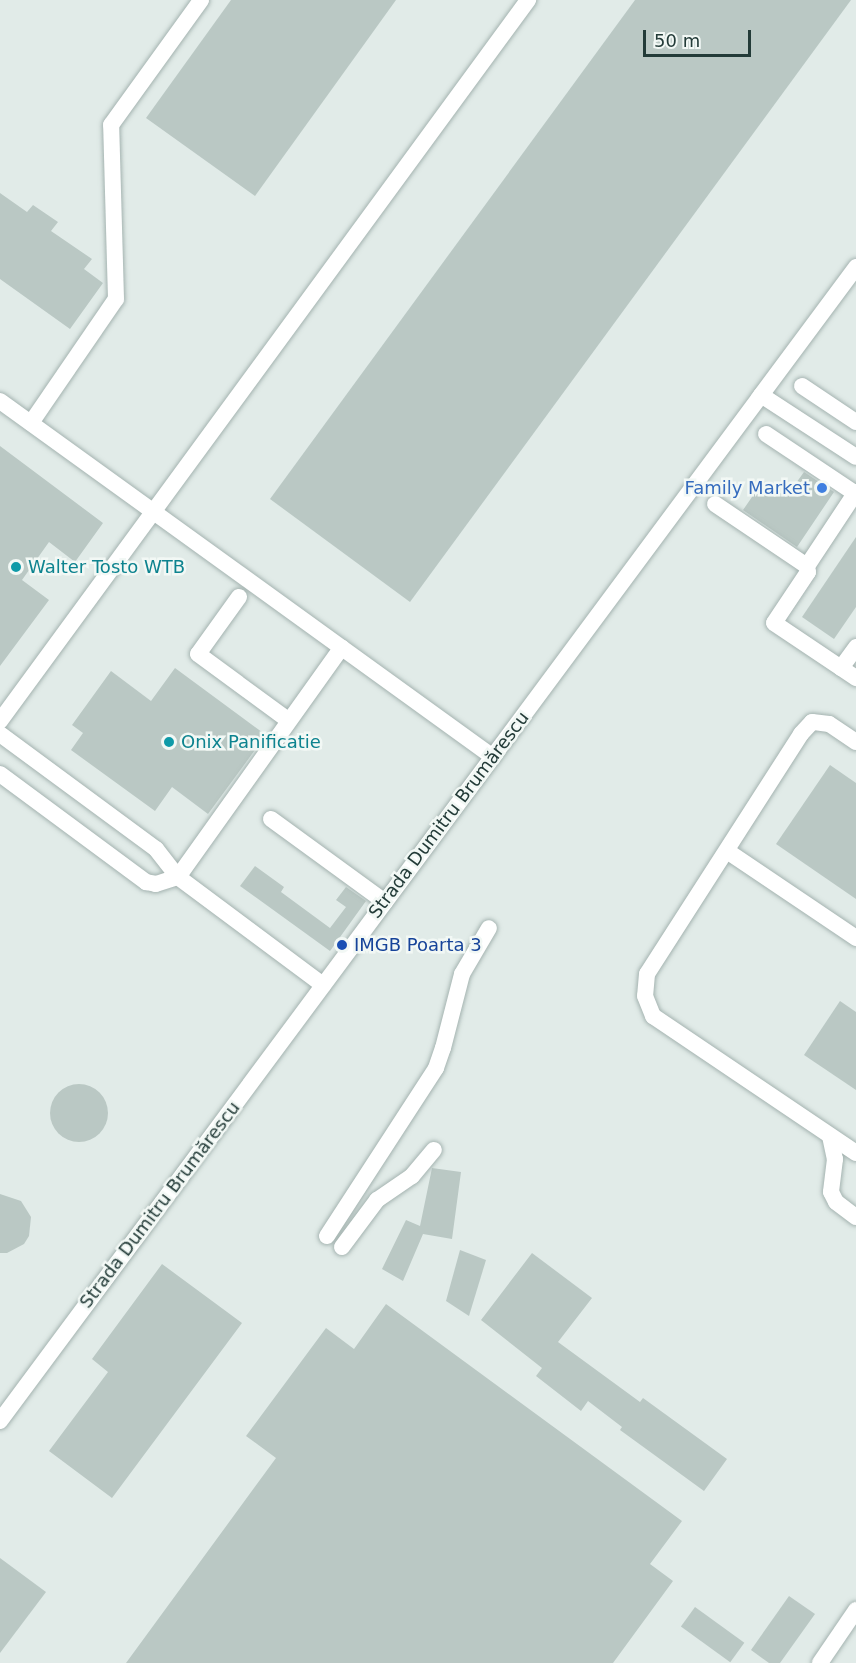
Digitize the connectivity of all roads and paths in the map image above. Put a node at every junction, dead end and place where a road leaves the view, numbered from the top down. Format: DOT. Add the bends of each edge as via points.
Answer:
graph roads {
  1 [pos="201,0"];
  2 [pos="528,0"];
  3 [pos="856,267"];
  4 [pos="802,386"];
  5 [pos="761,395"];
  6 [pos="0,401"];
  7 [pos="856,422"];
  8 [pos="31,423"];
  9 [pos="766,434"];
  10 [pos="856,457"];
  11 [pos="856,493"];
  12 [pos="715,504"];
  13 [pos="155,512"];
  14 [pos="807,566"];
  15 [pos="239,597"];
  16 [pos="342,647"];
  17 [pos="856,647"];
  18 [pos="842,668"];
  19 [pos="856,678"];
  20 [pos="288,720"];
  21 [pos="0,721"];
  22 [pos="0,734"];
  23 [pos="856,742"];
  24 [pos="493,757"];
  25 [pos="0,774"];
  26 [pos="271,819"];
  27 [pos="728,851"];
  28 [pos="178,877"];
  29 [pos="385,902"];
  30 [pos="489,928"];
  31 [pos="856,938"];
  32 [pos="323,986"];
  33 [pos="830,1136"];
  34 [pos="434,1150"];
  35 [pos="856,1153"];
  36 [pos="856,1217"];
  37 [pos="327,1236"];
  38 [pos="342,1247"];
  39 [pos="0,1421"];
  40 [pos="856,1610"];
  41 [pos="820,1663"];
  1 -- 8 [label="street" via="111,125 116,299"];
  2 -- 13 [label="street"];
  3 -- 5 [label="street, Strada Dumitru Brumărescu"];
  4 -- 7 [label="street"];
  5 -- 10 [label="street"];
  5 -- 24 [label="street, Strada Dumitru Brumărescu"];
  6 -- 8 [label="street"];
  8 -- 13 [label="street"];
  9 -- 11 [label="street"];
  11 -- 14 [label="street"];
  12 -- 14 [label="street"];
  13 -- 16 [label="street"];
  13 -- 21 [label="street"];
  14 -- 18 [label="street" via="808,572 774,624"];
  15 -- 20 [label="street" via="198,654"];
  16 -- 20 [label="street"];
  16 -- 24 [label="street"];
  17 -- 18 [label="street"];
  18 -- 19 [label="street"];
  20 -- 28 [label="street"];
  22 -- 28 [label="street" via="156,849"];
  23 -- 27 [label="street" via="830,724 812,722"];
  24 -- 29 [label="street, Strada Dumitru Brumărescu"];
  25 -- 28 [label="street" via="146,882 156,884"];
  26 -- 29 [label="street"];
  27 -- 31 [label="street"];
  27 -- 33 [label="street" via="647,974 645,996 653,1016"];
  28 -- 32 [label="street"];
  29 -- 32 [label="street, Strada Dumitru Brumărescu"];
  30 -- 37 [label="street" via="462,974 435,1068"];
  32 -- 39 [label="street, Strada Dumitru Brumărescu"];
  33 -- 35 [label="street"];
  33 -- 36 [label="street" via="835,1159 831,1192 836,1202"];
  34 -- 38 [label="street" via="412,1176 377,1200"];
  40 -- 41 [label="street"];
}
